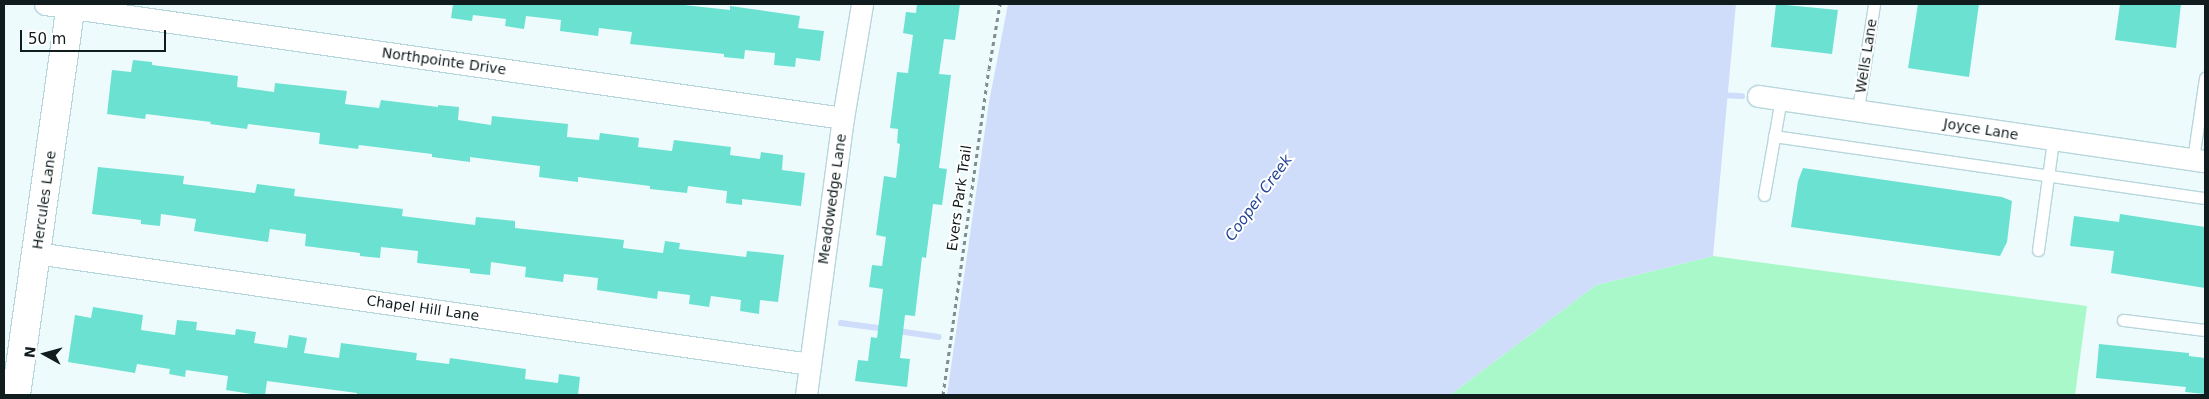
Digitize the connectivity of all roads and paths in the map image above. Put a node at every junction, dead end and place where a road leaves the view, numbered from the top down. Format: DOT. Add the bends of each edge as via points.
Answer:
graph roads {
  1 [pos="862,4"];
  2 [pos="1000,4"];
  3 [pos="1874,4"];
  4 [pos="62,5"];
  5 [pos="2205,78"];
  6 [pos="1758,96"];
  7 [pos="1781,99"];
  8 [pos="1858,109"];
  9 [pos="843,118"];
  10 [pos="1774,136"];
  11 [pos="2053,140"];
  12 [pos="2199,160"];
  13 [pos="2048,176"];
  14 [pos="1764,195"];
  15 [pos="2205,198"];
  16 [pos="2038,250"];
  17 [pos="36,253"];
  18 [pos="2123,320"];
  19 [pos="2205,330"];
  20 [pos="810,364"];
  21 [pos="16,395"];
  22 [pos="806,395"];
  23 [pos="943,395"];
  1 -- 9 [label="street, Meadowedge Lane"];
  2 -- 23 [label="path, Evers Park Trail"];
  3 -- 8 [label="lane, Wells Lane"];
  4 -- 9 [label="street, Northpointe Drive"];
  4 -- 17 [label="street, Hercules Lane"];
  5 -- 12 [label="lane"];
  6 -- 7 [label="street, Joyce Lane"];
  7 -- 8 [label="street, Joyce Lane"];
  7 -- 10 [label="lane"];
  8 -- 11 [label="street, Joyce Lane"];
  9 -- 20 [label="street, Meadowedge Lane"];
  10 -- 13 [label="lane"];
  10 -- 14 [label="lane"];
  11 -- 12 [label="street, Joyce Lane"];
  11 -- 13 [label="lane"];
  13 -- 15 [label="lane"];
  13 -- 16 [label="lane"];
  17 -- 20 [label="street, Chapel Hill Lane"];
  17 -- 21 [label="street, Hercules Lane"];
  18 -- 19 [label="lane"];
  20 -- 22 [label="street, Meadowedge Lane"];
}
